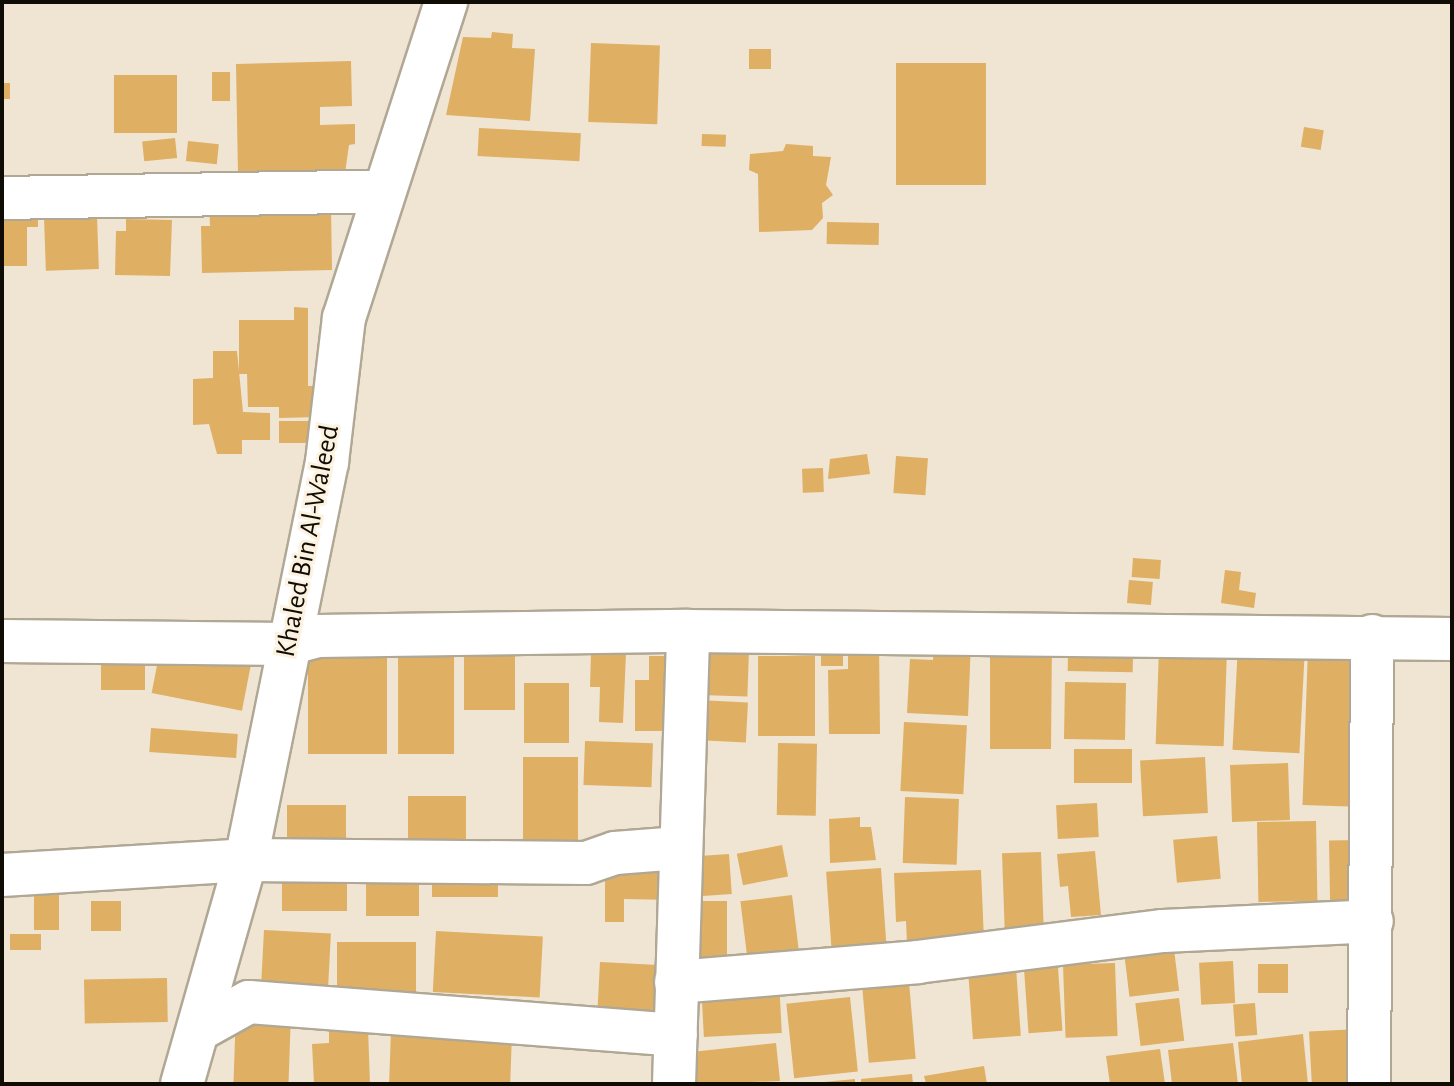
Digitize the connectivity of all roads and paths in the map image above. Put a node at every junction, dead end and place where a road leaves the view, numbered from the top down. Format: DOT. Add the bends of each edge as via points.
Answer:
graph roads {
  1 [pos="446,2"];
  2 [pos="384,191"];
  3 [pos="2,198"];
  4 [pos="688,631"];
  5 [pos="1372,636"];
  6 [pos="1452,639"];
  7 [pos="2,641"];
  8 [pos="288,644"];
  9 [pos="680,848"];
  10 [pos="246,860"];
  11 [pos="2,875"];
  12 [pos="1372,921"];
  13 [pos="676,982"];
  14 [pos="200,1029"];
  15 [pos="676,1035"];
  16 [pos="182,1084"];
  17 [pos="674,1084"];
  18 [pos="1369,1084"];
  1 -- 2 [label="street, Khaled Bin Al-Waleed"];
  2 -- 3 [label="street"];
  2 -- 8 [label="street, Khaled Bin Al-Waleed" via="344,318 327,462"];
  4 -- 5 [label="street"];
  4 -- 8 [label="street" via="317,636"];
  4 -- 9 [label="street"];
  5 -- 6 [label="street"];
  5 -- 12 [label="street"];
  7 -- 8 [label="street"];
  8 -- 10 [label="street, Khaled Bin Al-Waleed"];
  9 -- 10 [label="street" via="615,853 586,863"];
  9 -- 13 [label="street"];
  10 -- 11 [label="street"];
  10 -- 14 [label="street, Khaled Bin Al-Waleed"];
  12 -- 13 [label="street" via="1163,931 917,962"];
  12 -- 18 [label="street"];
  13 -- 15 [label="street"];
  14 -- 15 [label="street" via="249,1002"];
  14 -- 16 [label="street, Khaled Bin Al-Waleed"];
  15 -- 17 [label="street"];
}
